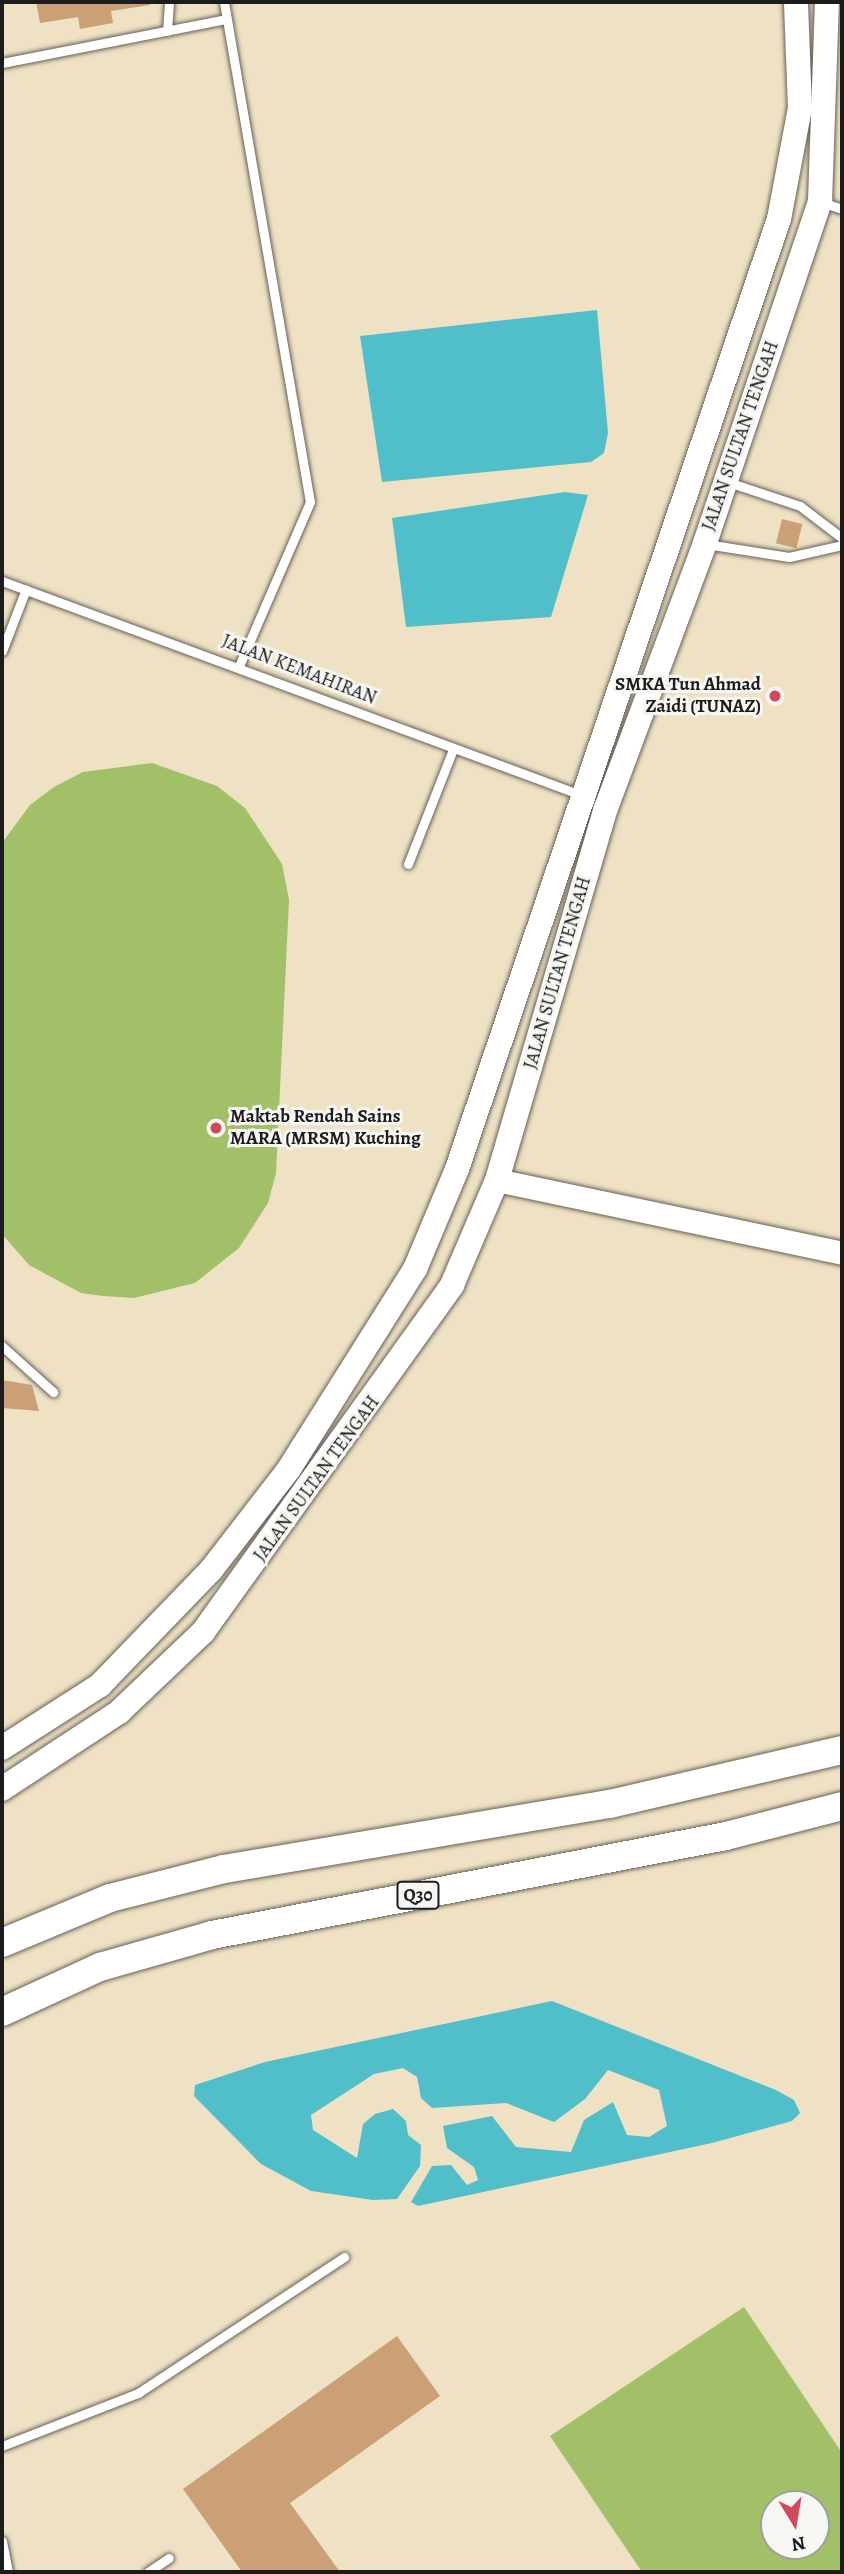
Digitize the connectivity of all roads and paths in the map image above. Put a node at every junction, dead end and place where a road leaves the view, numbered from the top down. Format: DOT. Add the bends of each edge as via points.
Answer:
graph roads {
  1 [pos="169,2"];
  2 [pos="224,2"];
  3 [pos="796,2"];
  4 [pos="827,2"];
  5 [pos="227,19"];
  6 [pos="167,31"];
  7 [pos="2,63"];
  8 [pos="831,205"];
  9 [pos="726,481"];
  10 [pos="842,538"];
  11 [pos="705,543"];
  12 [pos="842,545"];
  13 [pos="2,580"];
  14 [pos="26,589"];
  15 [pos="2,651"];
  16 [pos="240,664"];
  17 [pos="453,749"];
  18 [pos="583,796"];
  19 [pos="408,863"];
  20 [pos="497,1180"];
  21 [pos="842,1254"];
  22 [pos="2,1346"];
  23 [pos="53,1392"];
  24 [pos="2,1748"];
  25 [pos="842,1750"];
  26 [pos="2,1789"];
  27 [pos="842,1806"];
  28 [pos="2,1943"];
  29 [pos="2,2011"];
  30 [pos="344,2257"];
  31 [pos="2,2446"];
  32 [pos="2,2541"];
  33 [pos="169,2558"];
  34 [pos="8,2572"];
  35 [pos="148,2572"];
  1 -- 6 [label="lane"];
  2 -- 5 [label="lane"];
  3 -- 18 [label="main road, JALAN SULTAN TENGAH" via="800,108 786,195"];
  4 -- 8 [label="main road, JALAN SULTAN TENGAH"];
  5 -- 6 [label="lane"];
  5 -- 16 [label="lane" via="310,502"];
  6 -- 7 [label="lane"];
  8 -- 9 [label="main road, JALAN SULTAN TENGAH"];
  9 -- 10 [label="lane" via="800,506"];
  9 -- 11 [label="main road, JALAN SULTAN TENGAH"];
  11 -- 12 [label="lane" via="789,557"];
  11 -- 20 [label="main road, JALAN SULTAN TENGAH" via="606,808"];
  13 -- 14 [label="lane, JALAN KEMAHIRAN"];
  14 -- 15 [label="lane"];
  14 -- 16 [label="lane, JALAN KEMAHIRAN"];
  16 -- 17 [label="lane, JALAN KEMAHIRAN"];
  17 -- 18 [label="lane, JALAN KEMAHIRAN"];
  17 -- 19 [label="lane"];
  18 -- 24 [label="main road, JALAN SULTAN TENGAH" via="457,1169 415,1269 382,1324 289,1469 138,1652 62,1712"];
  20 -- 21 [label="street"];
  20 -- 26 [label="main road, JALAN SULTAN TENGAH" via="452,1285 236,1593 119,1712"];
  22 -- 23 [label="lane"];
  25 -- 28 [label="main road" via="610,1804 223,1869 110,1898"];
  27 -- 29 [label="main road, Q30" via="726,1836 212,1935 100,1967"];
  30 -- 31 [label="lane" via="138,2393"];
  32 -- 34 [label="lane"];
  33 -- 35 [label="lane"];
}
